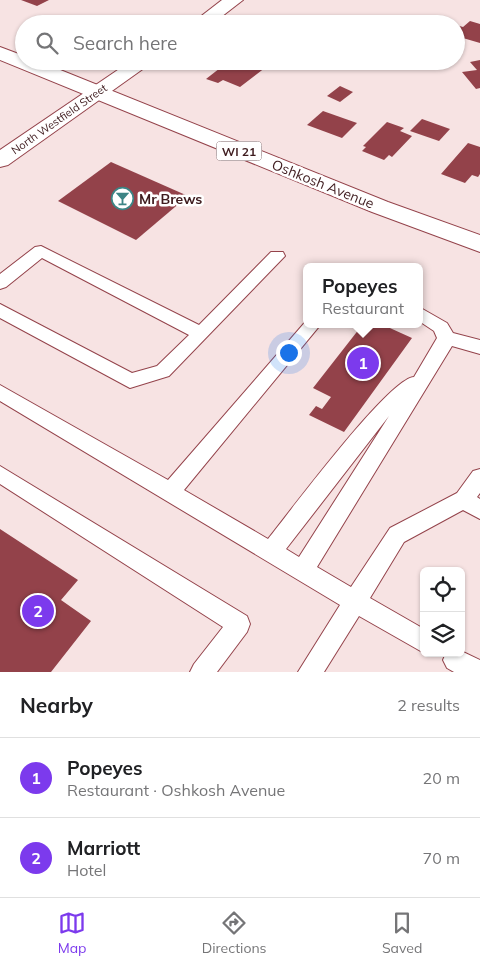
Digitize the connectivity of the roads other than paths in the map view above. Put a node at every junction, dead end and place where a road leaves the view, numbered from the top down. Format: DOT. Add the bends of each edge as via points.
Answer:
graph roads {
  1 [pos="234,0"];
  2 [pos="213,15"];
  3 [pos="0,54"];
  4 [pos="15,60"];
  5 [pos="40,70"];
  6 [pos="130,70"];
  7 [pos="96,92"];
  8 [pos="0,160"];
  9 [pos="480,244"];
  10 [pos="277,256"];
  11 [pos="0,283"];
  12 [pos="0,310"];
  13 [pos="423,316"];
  14 [pos="310,328"];
  15 [pos="201,334"];
  16 [pos="446,338"];
  17 [pos="480,347"];
  18 [pos="427,371"];
  19 [pos="0,392"];
  20 [pos="0,474"];
  21 [pos="480,477"];
  22 [pos="170,492"];
  23 [pos="472,505"];
  24 [pos="271,552"];
  25 [pos="303,570"];
  26 [pos="354,601"];
  27 [pos="420,640"];
  28 [pos="449,662"];
  29 [pos="202,672"];
  30 [pos="310,672"];
  31 [pos="479,672"];
  1 -- 2 [label="main road"];
  3 -- 4 [label="main road, Oshkosh Avenue / WI 21"];
  5 -- 7 [label="main road, Oshkosh Avenue / WI 21"];
  6 -- 7 [label="main road, North Westfield Street"];
  7 -- 8 [label="main road, North Westfield Street"];
  7 -- 9 [label="main road, Oshkosh Avenue / WI 21" via="380,208"];
  10 -- 15 [label="lane"];
  11 -- 15 [label="lane" via="40,251"];
  12 -- 15 [label="lane" via="130,380 163,371"];
  13 -- 16 [label="lane" via="441,327"];
  14 -- 22 [label="lane"];
  16 -- 17 [label="lane"];
  16 -- 18 [label="lane"];
  18 -- 24 [label="lane" via="383,410"];
  18 -- 25 [label="lane"];
  19 -- 22 [label="lane"];
  20 -- 29 [label="lane" via="239,624"];
  21 -- 23 [label="lane"];
  22 -- 24 [label="lane"];
  23 -- 26 [label="lane" via="397,536"];
  24 -- 25 [label="lane"];
  25 -- 26 [label="lane"];
  26 -- 27 [label="lane"];
  26 -- 30 [label="lane"];
  28 -- 31 [label="lane"];
}
